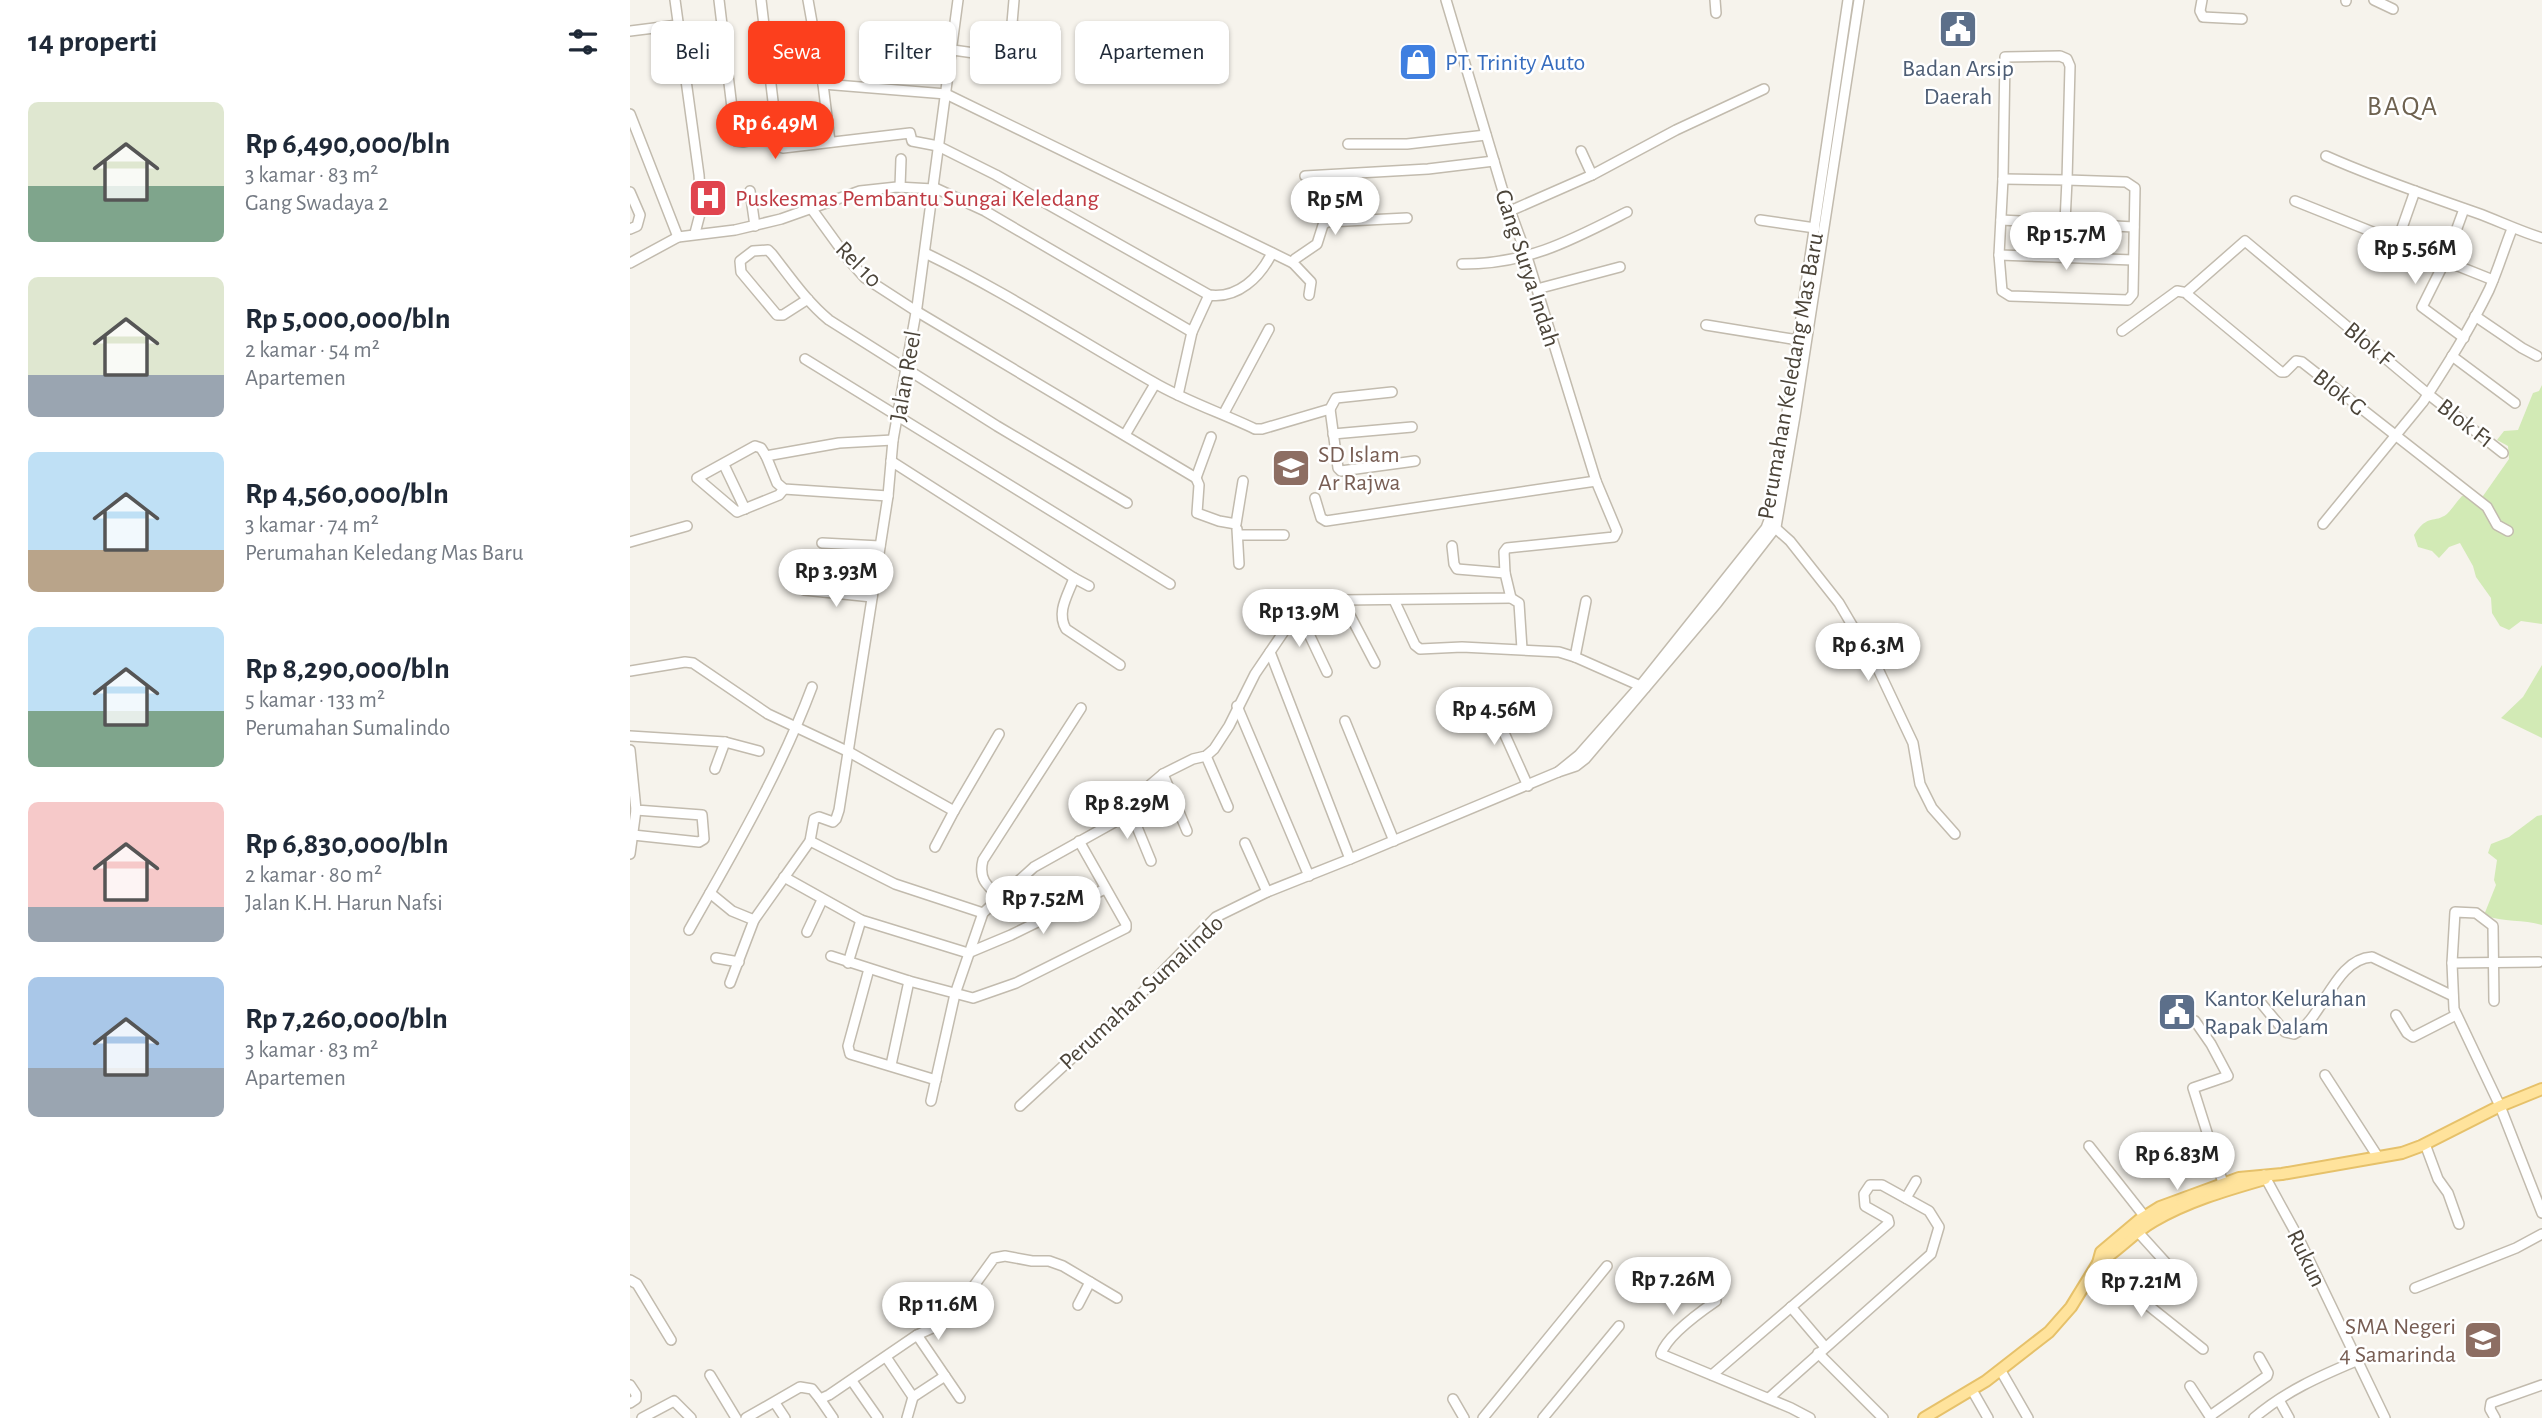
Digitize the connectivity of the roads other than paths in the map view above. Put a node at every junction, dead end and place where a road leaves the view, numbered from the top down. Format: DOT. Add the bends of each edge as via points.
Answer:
graph roads {
  1 [pos="675,0"];
  2 [pos="719,0"];
  3 [pos="761,0"];
  4 [pos="808,0"];
  5 [pos="958,0"];
  6 [pos="1014,0"];
  7 [pos="1446,0"];
  8 [pos="1714,0"];
  9 [pos="1848,0"];
  10 [pos="1859,0"];
  11 [pos="2202,0"];
  12 [pos="2374,0"];
  13 [pos="2393,9"];
  14 [pos="1716,13"];
  15 [pos="2242,19"];
  16 [pos="678,21"];
  17 [pos="812,21"];
  18 [pos="956,21"];
  19 [pos="1012,21"];
  20 [pos="651,28"];
  21 [pos="630,31"];
  22 [pos="686,84"];
  23 [pos="823,84"];
  24 [pos="948,84"];
  25 [pos="1764,89"];
  26 [pos="946,94"];
  27 [pos="630,114"];
  28 [pos="777,135"];
  29 [pos="1486,135"];
  30 [pos="830,142"];
  31 [pos="1348,144"];
  32 [pos="938,146"];
  33 [pos="1581,151"];
  34 [pos="2326,156"];
  35 [pos="901,159"];
  36 [pos="1494,161"];
  37 [pos="1592,175"];
  38 [pos="1305,176"];
  39 [pos="2003,179"];
  40 [pos="2067,180"];
  41 [pos="900,187"];
  42 [pos="933,188"];
  43 [pos="630,191"];
  44 [pos="750,191"];
  45 [pos="2415,191"];
  46 [pos="2295,201"];
  47 [pos="811,208"];
  48 [pos="2464,209"];
  49 [pos="1510,211"];
  50 [pos="1627,212"];
  51 [pos="1406,218"];
  52 [pos="1821,218"];
  53 [pos="1760,220"];
  54 [pos="2001,220"];
  55 [pos="2065,222"];
  56 [pos="755,226"];
  57 [pos="2134,227"];
  58 [pos="1815,228"];
  59 [pos="2510,228"];
  60 [pos="630,229"];
  61 [pos="695,233"];
  62 [pos="678,237"];
  63 [pos="2542,238"];
  64 [pos="2397,242"];
  65 [pos="925,253"];
  66 [pos="1272,253"];
  67 [pos="1999,255"];
  68 [pos="1527,257"];
  69 [pos="2133,260"];
  70 [pos="2445,261"];
  71 [pos="1293,263"];
  72 [pos="630,264"];
  73 [pos="1462,264"];
  74 [pos="1620,267"];
  75 [pos="2493,280"];
  76 [pos="1537,289"];
  77 [pos="2188,294"];
  78 [pos="1209,295"];
  79 [pos="1309,295"];
  80 [pos="808,299"];
  81 [pos="916,311"];
  82 [pos="2475,316"];
  83 [pos="1706,324"];
  84 [pos="1269,329"];
  85 [pos="2122,331"];
  86 [pos="1192,332"];
  87 [pos="2464,338"];
  88 [pos="1798,341"];
  89 [pos="2452,356"];
  90 [pos="2537,356"];
  91 [pos="805,359"];
  92 [pos="905,369"];
  93 [pos="1155,384"];
  94 [pos="1392,392"];
  95 [pos="2428,394"];
  96 [pos="1178,396"];
  97 [pos="2515,403"];
  98 [pos="1330,409"];
  99 [pos="1224,413"];
  100 [pos="898,416"];
  101 [pos="1412,427"];
  102 [pos="1125,435"];
  103 [pos="1333,435"];
  104 [pos="2395,435"];
  105 [pos="1211,437"];
  106 [pos="893,440"];
  107 [pos="2503,453"];
  108 [pos="766,456"];
  109 [pos="891,461"];
  110 [pos="1415,461"];
  111 [pos="725,467"];
  112 [pos="1196,478"];
  113 [pos="1242,481"];
  114 [pos="1596,481"];
  115 [pos="783,489"];
  116 [pos="888,496"];
  117 [pos="1315,498"];
  118 [pos="1128,503"];
  119 [pos="745,509"];
  120 [pos="1236,524"];
  121 [pos="2323,524"];
  122 [pos="1772,525"];
  123 [pos="687,526"];
  124 [pos="2508,531"];
  125 [pos="1237,535"];
  126 [pos="1284,535"];
  127 [pos="630,542"];
  128 [pos="822,543"];
  129 [pos="880,546"];
  130 [pos="1452,546"];
  131 [pos="1239,564"];
  132 [pos="1505,573"];
  133 [pos="1074,579"];
  134 [pos="1170,583"];
  135 [pos="1089,586"];
  136 [pos="804,590"];
  137 [pos="872,597"];
  138 [pos="1511,598"];
  139 [pos="1342,600"];
  140 [pos="1394,600"];
  141 [pos="1586,601"];
  142 [pos="1299,613"];
  143 [pos="1522,649"];
  144 [pos="1270,652"];
  145 [pos="1575,657"];
  146 [pos="1375,663"];
  147 [pos="1119,665"];
  148 [pos="630,671"];
  149 [pos="1327,672"];
  150 [pos="812,687"];
  151 [pos="1642,687"];
  152 [pos="1487,695"];
  153 [pos="1237,706"];
  154 [pos="1081,708"];
  155 [pos="1345,721"];
  156 [pos="797,729"];
  157 [pos="999,734"];
  158 [pos="630,736"];
  159 [pos="725,742"];
  160 [pos="630,750"];
  161 [pos="759,751"];
  162 [pos="849,752"];
  163 [pos="1206,756"];
  164 [pos="715,769"];
  165 [pos="1163,774"];
  166 [pos="1528,786"];
  167 [pos="1228,807"];
  168 [pos="636,810"];
  169 [pos="1130,810"];
  170 [pos="954,811"];
  171 [pos="1187,831"];
  172 [pos="1955,834"];
  173 [pos="633,835"];
  174 [pos="810,841"];
  175 [pos="1079,841"];
  176 [pos="1394,841"];
  177 [pos="1245,843"];
  178 [pos="936,847"];
  179 [pos="630,854"];
  180 [pos="1350,859"];
  181 [pos="1151,861"];
  182 [pos="1309,876"];
  183 [pos="783,877"];
  184 [pos="1105,889"];
  185 [pos="1267,892"];
  186 [pos="710,893"];
  187 [pos="1001,898"];
  188 [pos="822,900"];
  189 [pos="983,913"];
  190 [pos="754,920"];
  191 [pos="861,920"];
  192 [pos="689,930"];
  193 [pos="807,932"];
  194 [pos="968,953"];
  195 [pos="831,956"];
  196 [pos="716,958"];
  197 [pos="739,962"];
  198 [pos="2539,962"];
  199 [pos="848,963"];
  200 [pos="2452,963"];
  201 [pos="2494,964"];
  202 [pos="869,969"];
  203 [pos="909,981"];
  204 [pos="730,983"];
  205 [pos="955,994"];
  206 [pos="2453,996"];
  207 [pos="2494,1001"];
  208 [pos="2261,1003"];
  209 [pos="2456,1014"];
  210 [pos="2396,1015"];
  211 [pos="2195,1021"];
  212 [pos="891,1065"];
  213 [pos="2325,1075"];
  214 [pos="936,1080"];
  215 [pos="2542,1089"];
  216 [pos="931,1101"];
  217 [pos="1020,1106"];
  218 [pos="2500,1106"];
  219 [pos="2423,1145"];
  220 [pos="2089,1146"];
  221 [pos="2378,1157"];
  222 [pos="2265,1177"];
  223 [pos="1916,1181"];
  224 [pos="2223,1183"];
  225 [pos="1906,1198"];
  226 [pos="2542,1213"];
  227 [pos="2141,1224"];
  228 [pos="2459,1224"];
  229 [pos="2542,1234"];
  230 [pos="2096,1265"];
  231 [pos="1607,1266"];
  232 [pos="630,1280"];
  233 [pos="1090,1282"];
  234 [pos="2186,1286"];
  235 [pos="2415,1288"];
  236 [pos="1117,1298"];
  237 [pos="1716,1301"];
  238 [pos="1078,1305"];
  239 [pos="1791,1307"];
  240 [pos="1619,1326"];
  241 [pos="917,1335"];
  242 [pos="671,1340"];
  243 [pos="2203,1349"];
  244 [pos="1821,1350"];
  245 [pos="887,1357"];
  246 [pos="2259,1357"];
  247 [pos="2356,1361"];
  248 [pos="2001,1370"];
  249 [pos="710,1375"];
  250 [pos="1712,1375"];
  251 [pos="945,1376"];
  252 [pos="852,1381"];
  253 [pos="630,1385"];
  254 [pos="2542,1385"];
  255 [pos="2190,1386"];
  256 [pos="1972,1390"];
  257 [pos="913,1397"];
  258 [pos="960,1398"];
  259 [pos="1769,1398"];
  260 [pos="820,1399"];
  261 [pos="1453,1399"];
  262 [pos="2279,1400"];
  263 [pos="775,1402"];
  264 [pos="630,1403"];
  265 [pos="2210,1417"];
  266 [pos="642,1418"];
  267 [pos="691,1418"];
  268 [pos="736,1418"];
  269 [pos="746,1418"];
  270 [pos="785,1418"];
  271 [pos="833,1418"];
  272 [pos="878,1418"];
  273 [pos="906,1418"];
  274 [pos="1464,1418"];
  275 [pos="1483,1418"];
  276 [pos="1543,1418"];
  277 [pos="1810,1418"];
  278 [pos="1883,1418"];
  279 [pos="1925,1418"];
  280 [pos="1988,1418"];
  281 [pos="2028,1418"];
  282 [pos="2254,1418"];
  283 [pos="2289,1418"];
  284 [pos="2385,1418"];
  285 [pos="2495,1418"];
  1 -- 16 [label="street"];
  2 -- 28 [label="street" via="736,141"];
  3 -- 28 [label="street"];
  4 -- 17 [label="street"];
  5 -- 18 [label="street, Jalan Reel"];
  6 -- 19 [label="street"];
  7 -- 29 [label="street, Gang Surya Indah"];
  8 -- 14 [label="street"];
  9 -- 52 [label="street, Perumahan Keledang Mas Baru"];
  10 -- 52 [label="street"];
  11 -- 15 [label="street" via="2203,18"];
  12 -- 13 [label="street"];
  20 -- 21 [label="street"];
  22 -- 61 [label="street" via="699,175 701,210"];
  23 -- 26 [label="street"];
  23 -- 30 [label="street"];
  24 -- 26 [label="street, Jalan Reel"];
  25 -- 37 [label="street"];
  26 -- 32 [label="street, Jalan Reel"];
  26 -- 66 [label="street"];
  27 -- 62 [label="street"];
  28 -- 30 [label="street" via="786,149"];
  29 -- 31 [label="street" via="1407,144"];
  29 -- 36 [label="street, Gang Surya Indah"];
  30 -- 32 [label="street" via="910,133 912,141"];
  32 -- 42 [label="street, Jalan Reel"];
  32 -- 78 [label="street"];
  33 -- 37 [label="street"];
  34 -- 45 [label="street"];
  35 -- 41 [label="street"];
  36 -- 38 [label="street"];
  36 -- 49 [label="street, Gang Surya Indah"];
  37 -- 49 [label="street"];
  39 -- 40 [label="street"];
  39 -- 40 [label="street" via="2005,57 2060,56 2070,66"];
  39 -- 54 [label="street"];
  40 -- 55 [label="street"];
  40 -- 57 [label="street" via="2133,185"];
  41 -- 42 [label="street"];
  41 -- 47 [label="street" via="860,191"];
  42 -- 65 [label="street, Jalan Reel"];
  42 -- 86 [label="street" via="985,211"];
  43 -- 60 [label="street" via="640,215 637,226"];
  44 -- 56 [label="street"];
  45 -- 48 [label="street"];
  45 -- 64 [label="street"];
  46 -- 64 [label="street"];
  47 -- 56 [label="street"];
  47 -- 81 [label="street, Rel 10" via="860,273"];
  48 -- 59 [label="street"];
  48 -- 70 [label="street"];
  49 -- 68 [label="street, Gang Surya Indah"];
  50 -- 68 [label="street"];
  51 -- 71 [label="street" via="1327,222 1317,244"];
  52 -- 58 [label="street, Perumahan Keledang Mas Baru"];
  52 -- 122 [label="street" via="1787,466"];
  53 -- 58 [label="street"];
  54 -- 55 [label="street"];
  54 -- 67 [label="street"];
  55 -- 57 [label="street"];
  56 -- 61 [label="street"];
  57 -- 69 [label="street"];
  58 -- 88 [label="street, Perumahan Keledang Mas Baru"];
  59 -- 63 [label="street"];
  59 -- 75 [label="street"];
  61 -- 62 [label="street"];
  62 -- 72 [label="street"];
  64 -- 70 [label="street"];
  65 -- 81 [label="street, Jalan Reel"];
  65 -- 93 [label="street"];
  66 -- 71 [label="street"];
  66 -- 78 [label="street" via="1264,268 1244,286 1227,295"];
  67 -- 69 [label="street"];
  67 -- 69 [label="street" via="2005,294 2123,301 2131,298"];
  68 -- 73 [label="street"];
  68 -- 76 [label="street, Gang Surya Indah"];
  70 -- 75 [label="street"];
  70 -- 87 [label="street" via="2422,307"];
  71 -- 79 [label="street" via="1311,282"];
  74 -- 76 [label="street"];
  75 -- 82 [label="street"];
  76 -- 114 [label="street, Gang Surya Indah"];
  77 -- 85 [label="street" via="2177,291"];
  77 -- 95 [label="street, Blok F" via="2245,241"];
  77 -- 104 [label="street, Blok G" via="2281,372 2300,361"];
  78 -- 86 [label="street"];
  80 -- 80 [label="street" via="777,315 741,272 739,263 753,251 768,250"];
  80 -- 92 [label="street" via="829,320"];
  81 -- 92 [label="street, Jalan Reel"];
  81 -- 102 [label="street, Rel 10"];
  82 -- 87 [label="street"];
  82 -- 90 [label="street"];
  83 -- 88 [label="street"];
  84 -- 99 [label="street"];
  86 -- 96 [label="street"];
  87 -- 89 [label="street"];
  88 -- 122 [label="street, Perumahan Keledang Mas Baru"];
  89 -- 95 [label="street"];
  89 -- 97 [label="street"];
  91 -- 100 [label="street"];
  92 -- 100 [label="street, Jalan Reel"];
  92 -- 118 [label="street"];
  93 -- 96 [label="street"];
  93 -- 102 [label="street"];
  94 -- 98 [label="street" via="1336,398"];
  95 -- 104 [label="street"];
  95 -- 107 [label="street, Blok F1"];
  96 -- 99 [label="street"];
  98 -- 99 [label="street" via="1259,429"];
  98 -- 103 [label="street"];
  100 -- 106 [label="street, Jalan Reel"];
  100 -- 134 [label="street"];
  101 -- 103 [label="street"];
  102 -- 112 [label="street, Rel 10"];
  103 -- 110 [label="street" via="1341,471"];
  104 -- 121 [label="street"];
  104 -- 124 [label="street" via="2487,507 2497,525"];
  105 -- 112 [label="street"];
  106 -- 108 [label="street"];
  106 -- 109 [label="street, Jalan Reel"];
  108 -- 115 [label="street"];
  108 -- 119 [label="street" via="755,446 696,478 735,511"];
  109 -- 116 [label="street, Jalan Reel"];
  109 -- 133 [label="street"];
  111 -- 119 [label="street"];
  112 -- 120 [label="street" via="1197,513"];
  113 -- 120 [label="street"];
  114 -- 117 [label="street" via="1326,521"];
  114 -- 132 [label="street, Gang Surya Indah" via="1617,534 1507,548"];
  115 -- 116 [label="street"];
  115 -- 119 [label="street"];
  116 -- 129 [label="street, Jalan Reel"];
  120 -- 125 [label="street"];
  122 -- 151 [label="street, Perumahan Keledang Mas Baru"];
  122 -- 172 [label="street" via="1839,603 1879,671 1913,743 1920,784 1932,808"];
  123 -- 127 [label="street"];
  125 -- 126 [label="street"];
  125 -- 131 [label="street"];
  128 -- 129 [label="street"];
  129 -- 137 [label="street, Jalan Reel"];
  130 -- 132 [label="street" via="1457,569"];
  132 -- 138 [label="street"];
  133 -- 135 [label="street"];
  133 -- 147 [label="street" via="1063,604 1063,623"];
  136 -- 137 [label="street"];
  137 -- 162 [label="street, Jalan Reel"];
  138 -- 140 [label="street"];
  138 -- 143 [label="street" via="1519,603"];
  139 -- 140 [label="street"];
  139 -- 142 [label="street"];
  139 -- 146 [label="street"];
  140 -- 143 [label="street" via="1420,649"];
  141 -- 145 [label="street"];
  142 -- 144 [label="street"];
  142 -- 149 [label="street"];
  143 -- 145 [label="street"];
  144 -- 153 [label="street"];
  144 -- 180 [label="street"];
  145 -- 151 [label="street"];
  148 -- 156 [label="street" via="693,663"];
  150 -- 156 [label="street"];
  151 -- 166 [label="street, Perumahan Keledang Mas Baru" via="1558,771"];
  152 -- 166 [label="street"];
  153 -- 163 [label="street" via="1220,742"];
  153 -- 182 [label="street"];
  154 -- 187 [label="street" via="983,860 981,876"];
  155 -- 176 [label="street"];
  156 -- 162 [label="street"];
  156 -- 186 [label="street"];
  157 -- 170 [label="street"];
  158 -- 159 [label="street"];
  159 -- 161 [label="street"];
  159 -- 164 [label="street"];
  160 -- 168 [label="street"];
  162 -- 170 [label="street"];
  162 -- 174 [label="street" via="836,819 814,819"];
  163 -- 165 [label="street"];
  163 -- 167 [label="street"];
  165 -- 169 [label="street"];
  165 -- 171 [label="street"];
  166 -- 176 [label="street, Perumahan Keledang Mas Baru"];
  168 -- 173 [label="street"];
  168 -- 173 [label="street" via="702,815 704,839"];
  169 -- 175 [label="street" via="1111,826"];
  169 -- 181 [label="street"];
  170 -- 178 [label="street"];
  173 -- 179 [label="street"];
  174 -- 183 [label="street"];
  174 -- 189 [label="street" via="895,884"];
  175 -- 184 [label="street"];
  175 -- 187 [label="street" via="1034,867"];
  176 -- 180 [label="street, Perumahan Keledang Mas Baru"];
  177 -- 185 [label="street"];
  180 -- 182 [label="street, Perumahan Keledang Mas Baru"];
  182 -- 185 [label="street, Perumahan Sumalindo"];
  183 -- 188 [label="street"];
  183 -- 190 [label="street"];
  184 -- 194 [label="street"];
  184 -- 205 [label="street" via="1126,923 1124,931 1016,983 977,997"];
  185 -- 217 [label="street, Perumahan Sumalindo" via="1216,917"];
  186 -- 190 [label="street" via="732,911"];
  186 -- 192 [label="street"];
  187 -- 189 [label="street"];
  188 -- 191 [label="street"];
  188 -- 193 [label="street"];
  189 -- 194 [label="street"];
  190 -- 197 [label="street"];
  191 -- 194 [label="street"];
  191 -- 199 [label="street"];
  194 -- 205 [label="street"];
  195 -- 199 [label="street"];
  196 -- 197 [label="street"];
  197 -- 204 [label="street"];
  198 -- 201 [label="street"];
  199 -- 202 [label="street"];
  200 -- 201 [label="street"];
  200 -- 201 [label="street" via="2457,911 2476,914 2493,926"];
  200 -- 206 [label="street"];
  201 -- 207 [label="street"];
  202 -- 203 [label="street"];
  202 -- 212 [label="street" via="848,1049 852,1055"];
  203 -- 205 [label="street"];
  203 -- 212 [label="street"];
  205 -- 214 [label="street"];
  206 -- 208 [label="street" via="2372,957 2353,963 2303,1029 2294,1034 2285,1032"];
  206 -- 209 [label="street"];
  209 -- 210 [label="street" via="2413,1037"];
  209 -- 218 [label="street"];
  211 -- 224 [label="street" via="2228,1076 2193,1088"];
  212 -- 214 [label="street"];
  213 -- 221 [label="street"];
  214 -- 216 [label="street"];
  215 -- 218 [label="main road"];
  218 -- 219 [label="main road"];
  218 -- 226 [label="street"];
  219 -- 221 [label="main road"];
  219 -- 228 [label="street"];
  220 -- 227 [label="street"];
  221 -- 222 [label="main road"];
  222 -- 224 [label="main road"];
  222 -- 227 [label="main road"];
  222 -- 247 [label="street, Rukun"];
  223 -- 225 [label="street"];
  224 -- 227 [label="main road" via="2180,1199"];
  225 -- 239 [label="street" via="1882,1185 1870,1185 1864,1194 1865,1206 1889,1223"];
  225 -- 244 [label="street" via="1936,1218 1939,1227 1931,1254"];
  227 -- 230 [label="main road" via="2109,1244"];
  227 -- 234 [label="street"];
  229 -- 235 [label="street"];
  230 -- 243 [label="street"];
  230 -- 248 [label="main road" via="2062,1319"];
  231 -- 275 [label="street"];
  232 -- 242 [label="street" via="637,1284"];
  233 -- 236 [label="street"];
  233 -- 238 [label="street"];
  233 -- 241 [label="street" via="1049,1261 994,1258 968,1294 961,1315"];
  237 -- 250 [label="street" via="1661,1354"];
  239 -- 244 [label="street"];
  239 -- 250 [label="street"];
  240 -- 276 [label="street"];
  241 -- 245 [label="street"];
  241 -- 251 [label="street"];
  244 -- 259 [label="street"];
  244 -- 278 [label="street"];
  245 -- 252 [label="street"];
  245 -- 257 [label="street"];
  246 -- 265 [label="street" via="2267,1376"];
  247 -- 262 [label="street" via="2314,1378"];
  247 -- 284 [label="street, Rukun"];
  248 -- 256 [label="main road"];
  248 -- 281 [label="street"];
  249 -- 268 [label="street"];
  250 -- 259 [label="street"];
  251 -- 257 [label="street"];
  251 -- 258 [label="street"];
  252 -- 260 [label="street"];
  252 -- 272 [label="street"];
  253 -- 264 [label="street" via="636,1394"];
  254 -- 285 [label="street" via="2491,1403"];
  255 -- 265 [label="street"];
  256 -- 279 [label="main road"];
  256 -- 280 [label="street"];
  257 -- 273 [label="street"];
  259 -- 277 [label="street"];
  260 -- 263 [label="street" via="812,1389 800,1387"];
  260 -- 271 [label="street"];
  261 -- 274 [label="street"];
  262 -- 282 [label="street"];
  262 -- 283 [label="street"];
  263 -- 269 [label="street"];
  263 -- 270 [label="street"];
  266 -- 267 [label="street" via="674,1401"];
}
